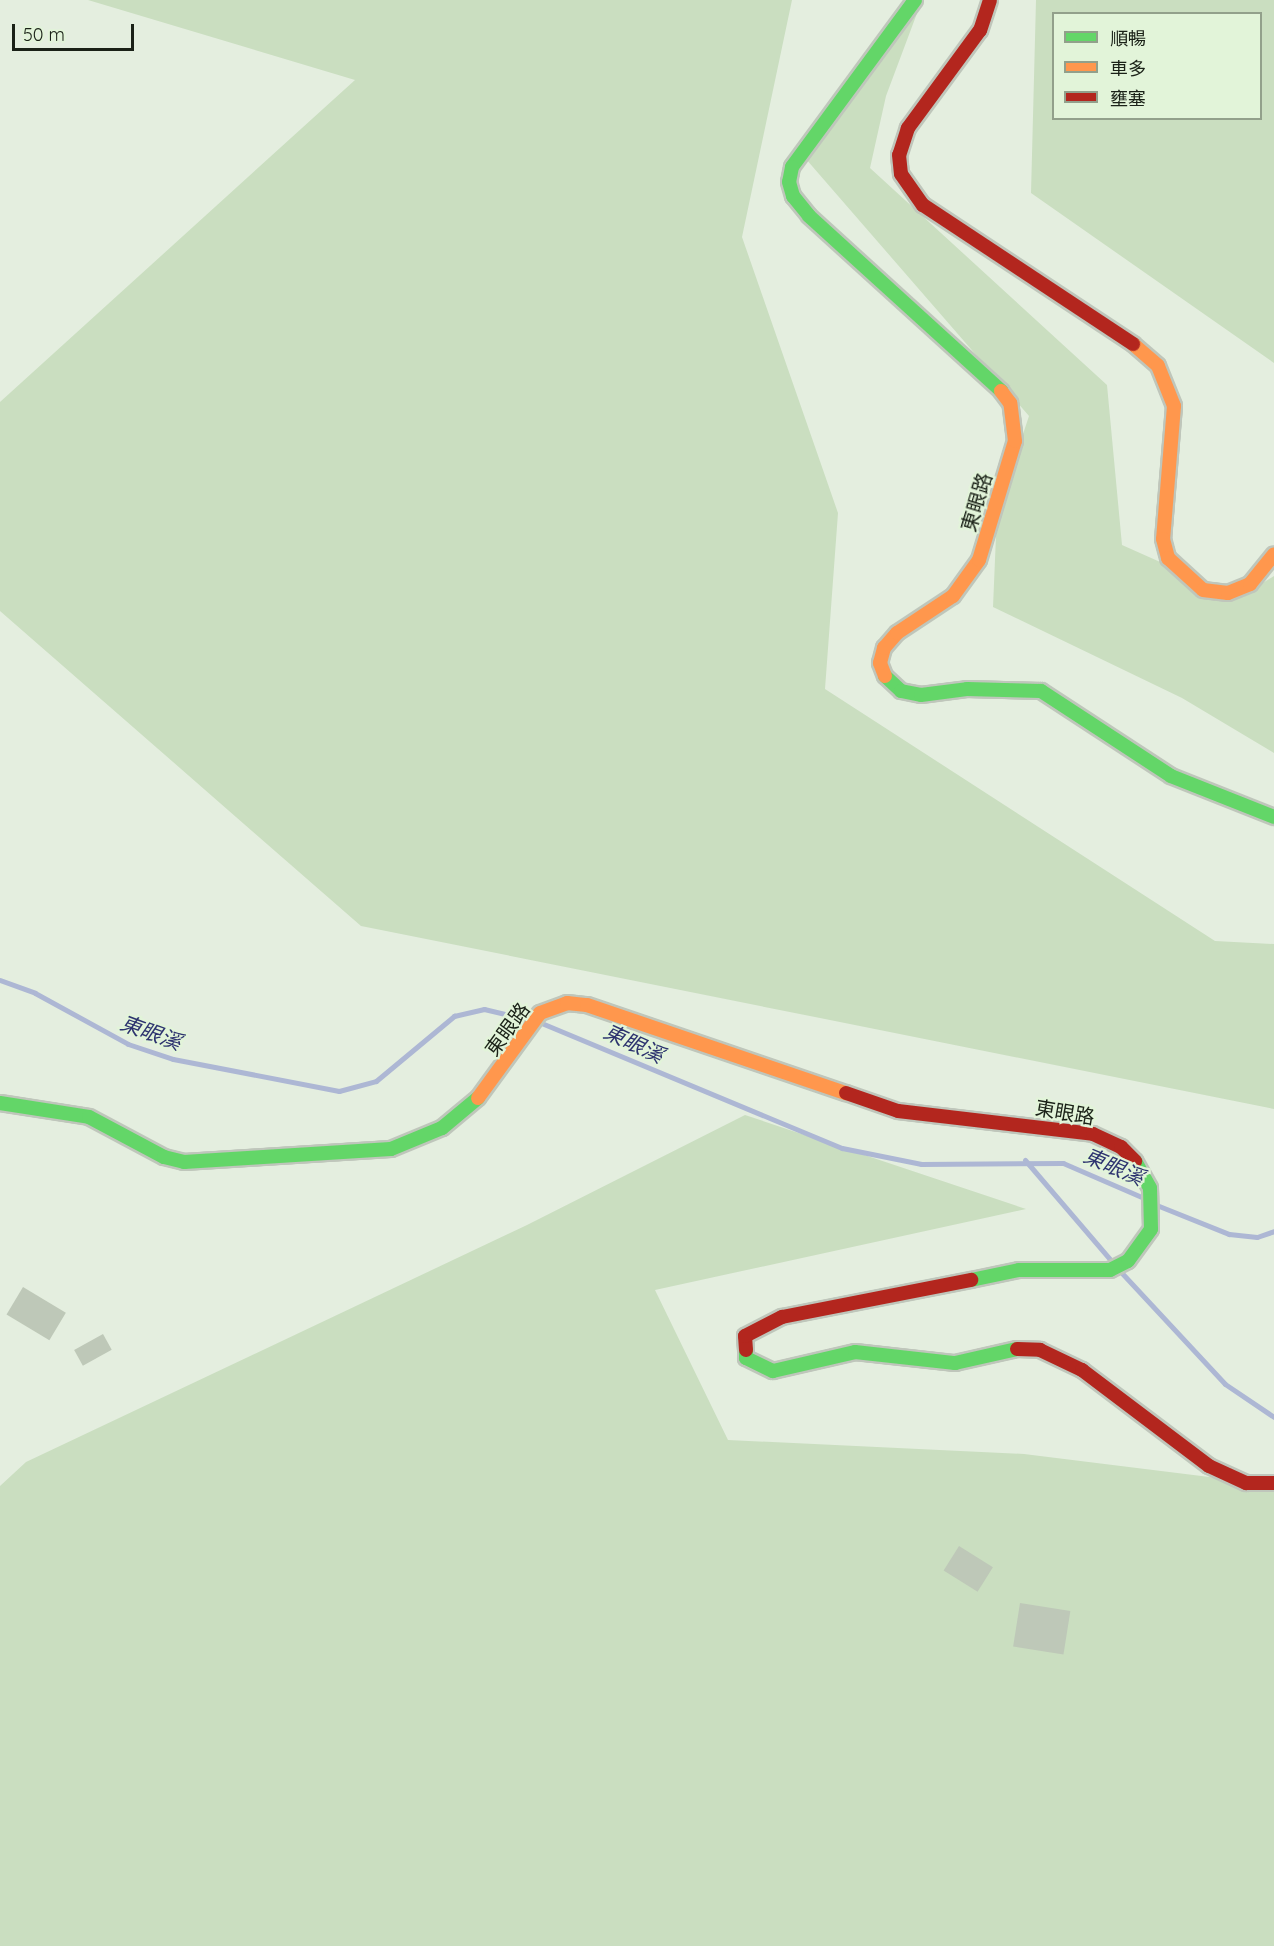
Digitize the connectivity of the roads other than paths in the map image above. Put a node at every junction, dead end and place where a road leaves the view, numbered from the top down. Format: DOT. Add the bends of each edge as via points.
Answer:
graph roads {
  1 [pos="915,0"];
  2 [pos="990,0"];
  3 [pos="1274,554"];
  4 [pos="1274,817"];
  5 [pos="0,1103"];
  6 [pos="1274,1484"];
  1 -- 4 [label="street, 東眼路" via="792,167 789,182 793,196 809,216 994,382 1010,403 1015,441 979,560 953,596 897,633 884,648 880,663 886,680 901,691 921,696 968,688 1041,691 1171,776"];
  2 -- 3 [label="street" via="980,30 908,128 899,155 901,174 923,205 1135,345 1158,366 1174,406 1163,539 1168,558 1184,577 1203,590 1228,594 1250,584"];
  5 -- 6 [label="street, 東眼路" via="89,1117 164,1157 184,1162 391,1149 441,1128 470,1106 540,1013 567,1003 587,1005 898,1111 1094,1134 1121,1147 1139,1165 1150,1188 1151,1229 1144,1245 1128,1261 1110,1270 1019,1270 782,1317 746,1335 746,1358 773,1371 855,1352 955,1363 1022,1348 1040,1350 1082,1370 1209,1466 1246,1484"];
}
